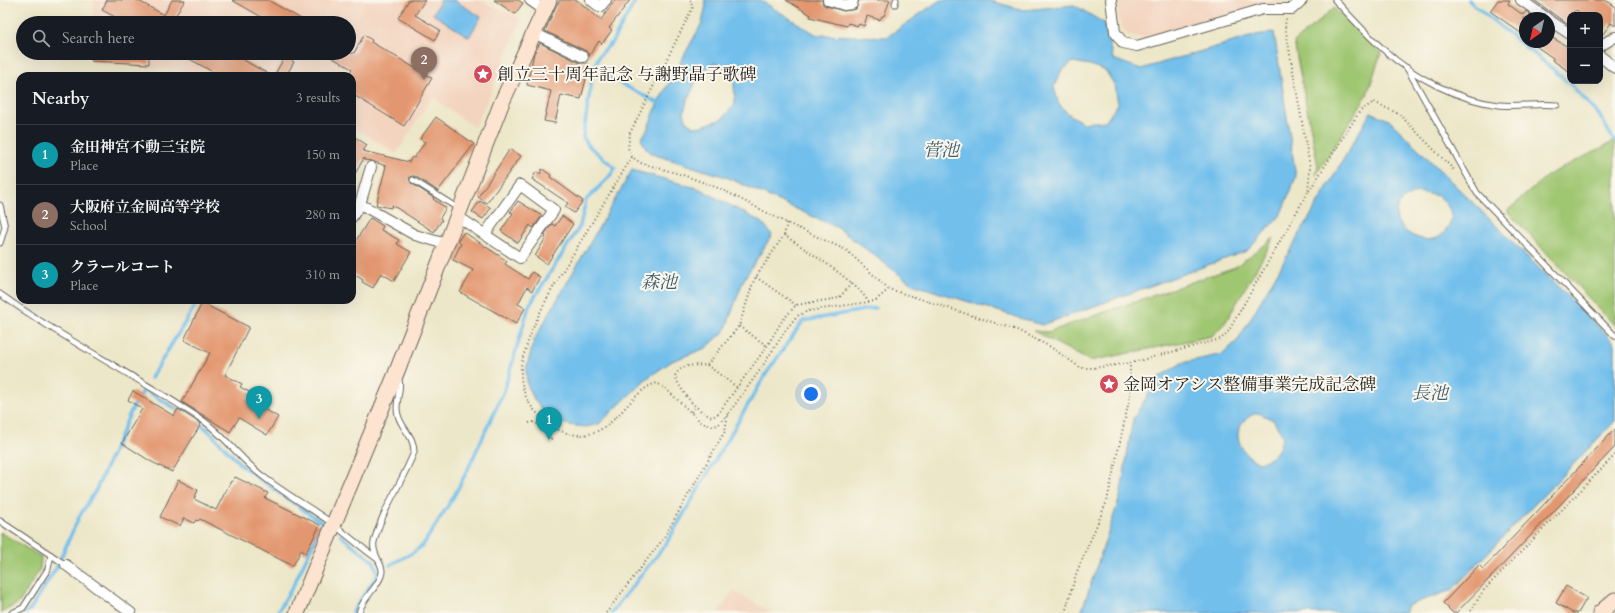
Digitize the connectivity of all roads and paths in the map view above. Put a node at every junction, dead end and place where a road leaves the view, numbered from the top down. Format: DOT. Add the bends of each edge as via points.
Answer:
graph roads {
  1 [pos="530,0"];
  2 [pos="591,0"];
  3 [pos="606,0"];
  4 [pos="690,0"];
  5 [pos="828,0"];
  6 [pos="853,0"];
  7 [pos="1111,0"];
  8 [pos="1302,0"];
  9 [pos="1335,0"];
  10 [pos="1521,0"];
  11 [pos="547,5"];
  12 [pos="1290,9"];
  13 [pos="1538,12"];
  14 [pos="1555,24"];
  15 [pos="1567,32"];
  16 [pos="534,33"];
  17 [pos="1615,37"];
  18 [pos="1603,44"];
  19 [pos="583,57"];
  20 [pos="1603,58"];
  21 [pos="1407,68"];
  22 [pos="1615,68"];
  23 [pos="1557,105"];
  24 [pos="632,157"];
  25 [pos="371,167"];
  26 [pos="1455,171"];
  27 [pos="413,180"];
  28 [pos="1308,192"];
  29 [pos="360,204"];
  30 [pos="0,205"];
  31 [pos="356,210"];
  32 [pos="458,213"];
  33 [pos="786,223"];
  34 [pos="485,234"];
  35 [pos="784,235"];
  36 [pos="0,243"];
  37 [pos="446,244"];
  38 [pos="756,278"];
  39 [pos="852,283"];
  40 [pos="889,289"];
  41 [pos="0,294"];
  42 [pos="868,302"];
  43 [pos="796,305"];
  44 [pos="739,326"];
  45 [pos="1615,336"];
  46 [pos="767,346"];
  47 [pos="1130,363"];
  48 [pos="707,365"];
  49 [pos="396,371"];
  50 [pos="738,388"];
  51 [pos="696,406"];
  52 [pos="691,412"];
  53 [pos="728,414"];
  54 [pos="529,423"];
  55 [pos="550,426"];
  56 [pos="545,428"];
  57 [pos="548,442"];
  58 [pos="1615,455"];
  59 [pos="0,521"];
  60 [pos="333,525"];
  61 [pos="51,555"];
  62 [pos="376,558"];
  63 [pos="66,565"];
  64 [pos="1615,600"];
  65 [pos="1471,611"];
  66 [pos="12,613"];
  67 [pos="131,613"];
  68 [pos="297,613"];
  69 [pos="359,613"];
  70 [pos="606,613"];
  71 [pos="1065,613"];
  72 [pos="1600,613"];
  1 -- 11 [label="street"];
  2 -- 3 [label="street" via="600,8"];
  4 -- 24 [label="path" via="693,7 630,133 628,148"];
  5 -- 6 [label="street" via="844,5 852,4"];
  7 -- 12 [label="street" via="1115,32 1123,43 1137,46 1263,9"];
  8 -- 12 [label="street"];
  9 -- 21 [label="lane" via="1384,50"];
  10 -- 13 [label="street"];
  11 -- 16 [label="street"];
  12 -- 28 [label="path" via="1285,26 1310,167"];
  14 -- 15 [label="street"];
  16 -- 19 [label="street"];
  16 -- 32 [label="street" via="502,102"];
  17 -- 18 [label="street"];
  20 -- 22 [label="street"];
  21 -- 23 [label="lane" via="1434,84 1468,98 1500,105"];
  21 -- 45 [label="lane" via="1477,194"];
  24 -- 33 [label="path" via="641,163 721,189"];
  24 -- 55 [label="path" via="545,301 520,367 526,398"];
  25 -- 29 [label="street"];
  26 -- 28 [label="path" via="1398,114 1374,102 1360,111"];
  27 -- 32 [label="lane"];
  28 -- 47 [label="path" via="1228,332 1221,339"];
  29 -- 31 [label="street"];
  29 -- 37 [label="street" via="415,235"];
  30 -- 36 [label="lane" via="5,227"];
  32 -- 34 [label="street"];
  32 -- 37 [label="street"];
  33 -- 35 [label="path"];
  33 -- 40 [label="path" via="846,250"];
  34 -- 34 [label="street" via="520,258 554,210 520,185"];
  35 -- 38 [label="path"];
  35 -- 39 [label="path"];
  37 -- 49 [label="street"];
  38 -- 43 [label="path"];
  38 -- 44 [label="path"];
  39 -- 42 [label="path"];
  39 -- 43 [label="path" via="839,298"];
  40 -- 42 [label="path" via="875,301"];
  40 -- 47 [label="path" via="1017,330 1049,346 1081,368"];
  41 -- 60 [label="lane" via="31,316 202,420 265,478"];
  42 -- 53 [label="path" via="808,311 797,316"];
  43 -- 46 [label="path" via="782,321"];
  44 -- 46 [label="path"];
  44 -- 48 [label="path"];
  46 -- 50 [label="path"];
  47 -- 71 [label="path" via="1130,396 1107,501 1076,574"];
  48 -- 50 [label="path"];
  48 -- 51 [label="path" via="686,366 679,369 675,376 678,384"];
  49 -- 60 [label="street"];
  49 -- 62 [label="lane" via="400,388 397,414 414,443 414,452 380,524 374,543"];
  50 -- 51 [label="path" via="718,414 712,417"];
  51 -- 52 [label="path"];
  52 -- 53 [label="path" via="702,423 712,426 718,425"];
  52 -- 55 [label="path" via="657,383 638,394 613,420 592,433 578,435"];
  53 -- 70 [label="path" via="725,431 663,539"];
  54 -- 56 [label="path" via="534,422"];
  55 -- 56 [label="path"];
  56 -- 57 [label="path" via="545,432 551,438"];
  58 -- 65 [label="path" via="1483,591"];
  59 -- 61 [label="lane"];
  60 -- 62 [label="lane"];
  60 -- 68 [label="street"];
  61 -- 63 [label="lane"];
  61 -- 66 [label="lane" via="48,569 23,608"];
  62 -- 69 [label="lane" via="382,570 381,576"];
  63 -- 67 [label="street"];
  64 -- 72 [label="street"];
}
